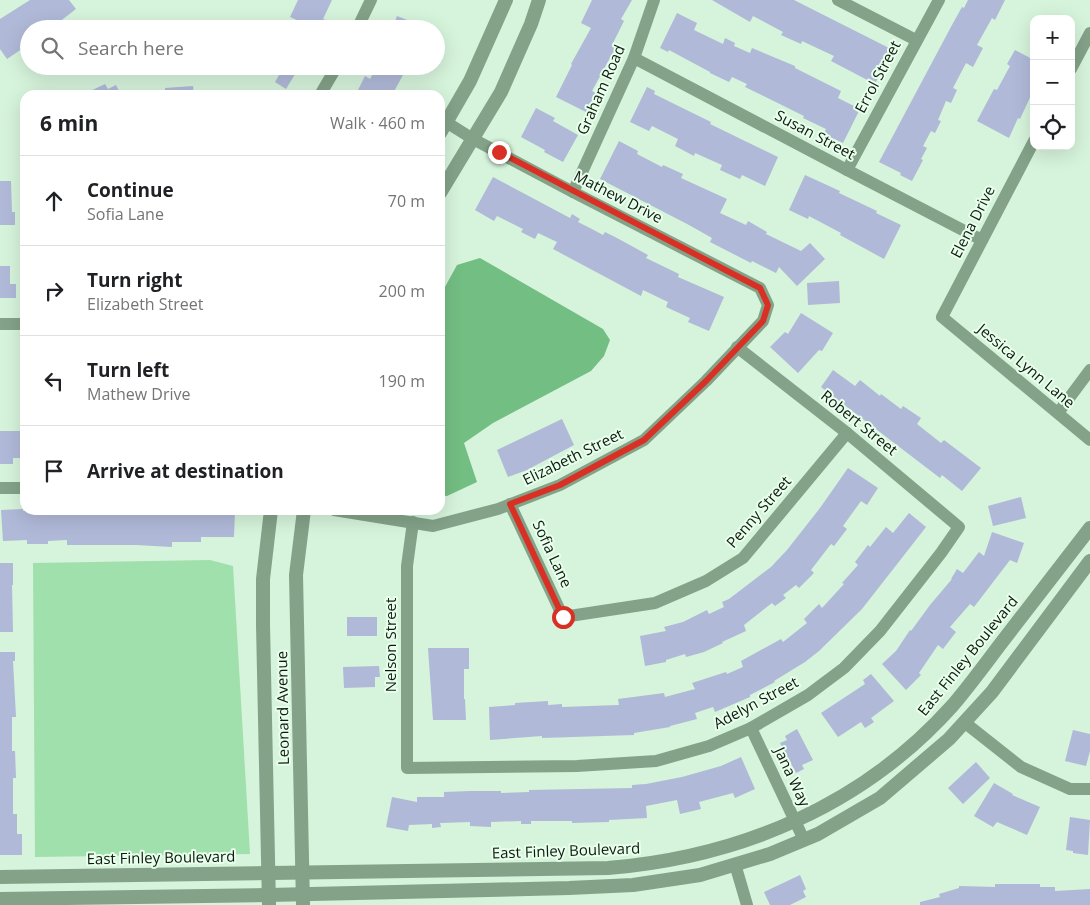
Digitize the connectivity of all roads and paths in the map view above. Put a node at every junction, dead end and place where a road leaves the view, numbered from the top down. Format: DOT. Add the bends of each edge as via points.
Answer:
graph roads {
  1 [pos="371,0"];
  2 [pos="506,0"];
  3 [pos="539,0"];
  4 [pos="654,0"];
  5 [pos="838,0"];
  6 [pos="939,0"];
  7 [pos="361,20"];
  8 [pos="1090,33"];
  9 [pos="916,40"];
  10 [pos="634,58"];
  11 [pos="1075,61"];
  12 [pos="332,75"];
  13 [pos="323,90"];
  14 [pos="445,124"];
  15 [pos="445,128"];
  16 [pos="473,139"];
  17 [pos="1030,149"];
  18 [pos="847,170"];
  19 [pos="445,185"];
  20 [pos="573,192"];
  21 [pos="982,240"];
  22 [pos="768,305"];
  23 [pos="942,318"];
  24 [pos="0,324"];
  25 [pos="20,324"];
  26 [pos="737,347"];
  27 [pos="1090,370"];
  28 [pos="1058,413"];
  29 [pos="847,433"];
  30 [pos="1090,440"];
  31 [pos="0,488"];
  32 [pos="20,488"];
  33 [pos="510,504"];
  34 [pos="270,515"];
  35 [pos="303,515"];
  36 [pos="367,515"];
  37 [pos="413,522"];
  38 [pos="959,527"];
  39 [pos="1090,528"];
  40 [pos="1090,561"];
  41 [pos="563,617"];
  42 [pos="964,722"];
  43 [pos="751,728"];
  44 [pos="406,768"];
  45 [pos="1090,789"];
  46 [pos="795,822"];
  47 [pos="804,840"];
  48 [pos="735,864"];
  49 [pos="302,872"];
  50 [pos="268,873"];
  51 [pos="0,877"];
  52 [pos="0,899"];
  53 [pos="303,899"];
  54 [pos="269,900"];
  55 [pos="747,905"];
  1 -- 7 [label="street"];
  2 -- 14 [label="street" via="470,82"];
  3 -- 16 [label="street" via="501,92"];
  4 -- 10 [label="street, Graham Road"];
  5 -- 9 [label="street"];
  6 -- 9 [label="street, Errol Street"];
  8 -- 11 [label="street"];
  9 -- 18 [label="street, Errol Street"];
  10 -- 18 [label="street, Susan Street"];
  10 -- 20 [label="street, Graham Road"];
  12 -- 13 [label="street"];
  15 -- 16 [label="street, Mathew Drive"];
  16 -- 19 [label="street"];
  16 -- 20 [label="street, Mathew Drive"];
  17 -- 21 [label="street, Elena Drive"];
  18 -- 21 [label="street, Susan Street"];
  20 -- 22 [label="street, Mathew Drive" via="760,288"];
  21 -- 23 [label="street, Elena Drive"];
  22 -- 26 [label="street, Elizabeth Street" via="763,321"];
  23 -- 28 [label="street, Jessica Lynn Lane"];
  24 -- 25 [label="street"];
  26 -- 29 [label="street, Robert Street"];
  26 -- 33 [label="street, Elizabeth Street" via="644,440 560,485"];
  27 -- 28 [label="street"];
  28 -- 30 [label="street, Jessica Lynn Lane"];
  29 -- 38 [label="street, Robert Street"];
  29 -- 41 [label="street, Penny Street" via="743,558 706,581 655,602"];
  31 -- 32 [label="street"];
  33 -- 37 [label="street, Elizabeth Street" via="433,526"];
  33 -- 41 [label="street, Sofia Lane"];
  34 -- 50 [label="street, Leonard Avenue" via="263,579"];
  35 -- 49 [label="street, Leonard Avenue" via="296,575"];
  36 -- 37 [label="street, Elizabeth Street"];
  37 -- 44 [label="street, Nelson Street" via="407,566"];
  38 -- 43 [label="street, Adelyn Street" via="880,631 844,668 808,695"];
  39 -- 46 [label="street, East Finley Boulevard" via="964,692 937,721 882,770 832,803"];
  40 -- 42 [label="street" via="992,692"];
  42 -- 45 [label="street" via="1021,767 1070,789"];
  42 -- 47 [label="street" via="949,739 880,798"];
  43 -- 44 [label="street, Adelyn Street" via="709,746 656,761 577,766"];
  43 -- 46 [label="street, Jana Way"];
  46 -- 47 [label="street, Jana Way"];
  46 -- 49 [label="street, East Finley Boulevard" via="700,854 630,866"];
  47 -- 48 [label="street"];
  48 -- 53 [label="street" via="700,875 633,885"];
  48 -- 55 [label="street"];
  49 -- 50 [label="street, East Finley Boulevard"];
  49 -- 53 [label="street, Leonard Avenue"];
  50 -- 51 [label="street, East Finley Boulevard"];
  50 -- 54 [label="street, Leonard Avenue"];
  52 -- 54 [label="street"];
  53 -- 54 [label="street"];
}
